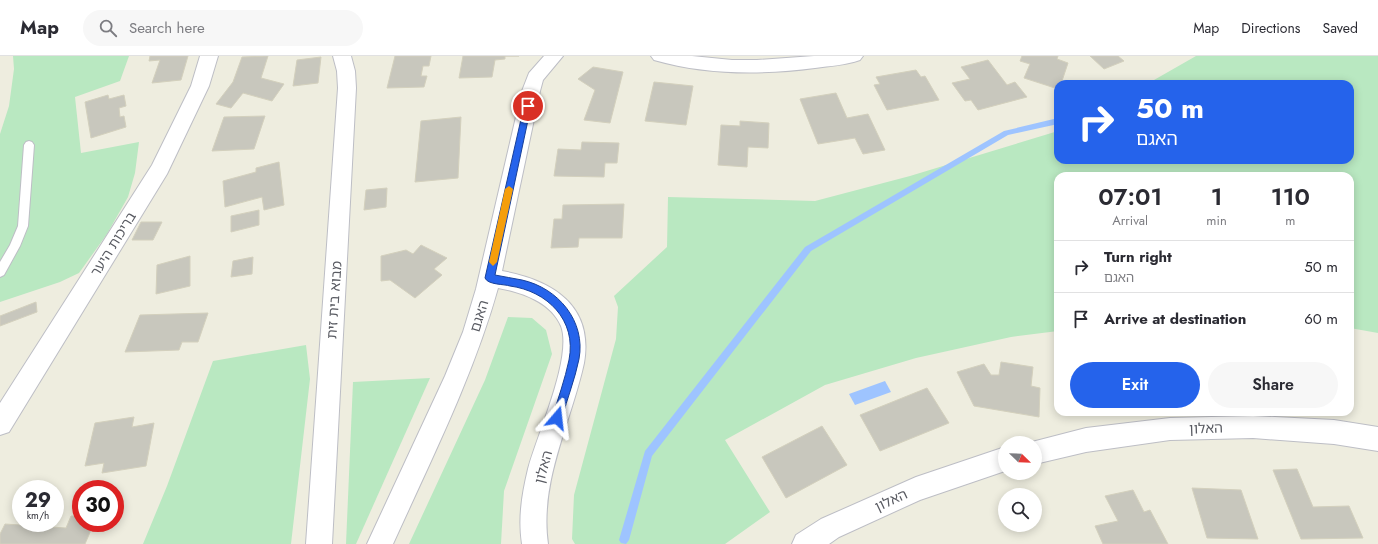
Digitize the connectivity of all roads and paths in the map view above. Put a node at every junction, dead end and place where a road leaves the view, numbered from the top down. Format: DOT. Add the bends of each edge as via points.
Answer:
graph roads {
  1 [pos="209,56"];
  2 [pos="342,56"];
  3 [pos="554,56"];
  4 [pos="660,56"];
  5 [pos="854,56"];
  6 [pos="29,145"];
  7 [pos="0,272"];
  8 [pos="490,278"];
  9 [pos="0,424"];
  10 [pos="1378,439"];
  11 [pos="1042,450"];
  12 [pos="998,461"];
  13 [pos="319,544"];
  14 [pos="380,544"];
  15 [pos="535,544"];
  16 [pos="805,544"];
  1 -- 9 [label="street, בריכות היער" via="190,110 160,169"];
  2 -- 13 [label="street, מבוא בית זית" via="347,88"];
  3 -- 8 [label="street, האגם" via="536,78 531,91"];
  4 -- 5 [label="street" via="716,65 766,67 809,64"];
  6 -- 7 [label="lane" via="23,226"];
  8 -- 14 [label="street, האגם" via="468,350 404,496"];
  8 -- 15 [label="street, האלון" via="522,284 549,296 567,316 575,342 570,376 540,474 533,506"];
  10 -- 11 [label="street, האלון" via="1334,432 1253,427 1170,429 1086,440"];
  12 -- 16 [label="street, האלון" via="916,488 830,528"];
}
